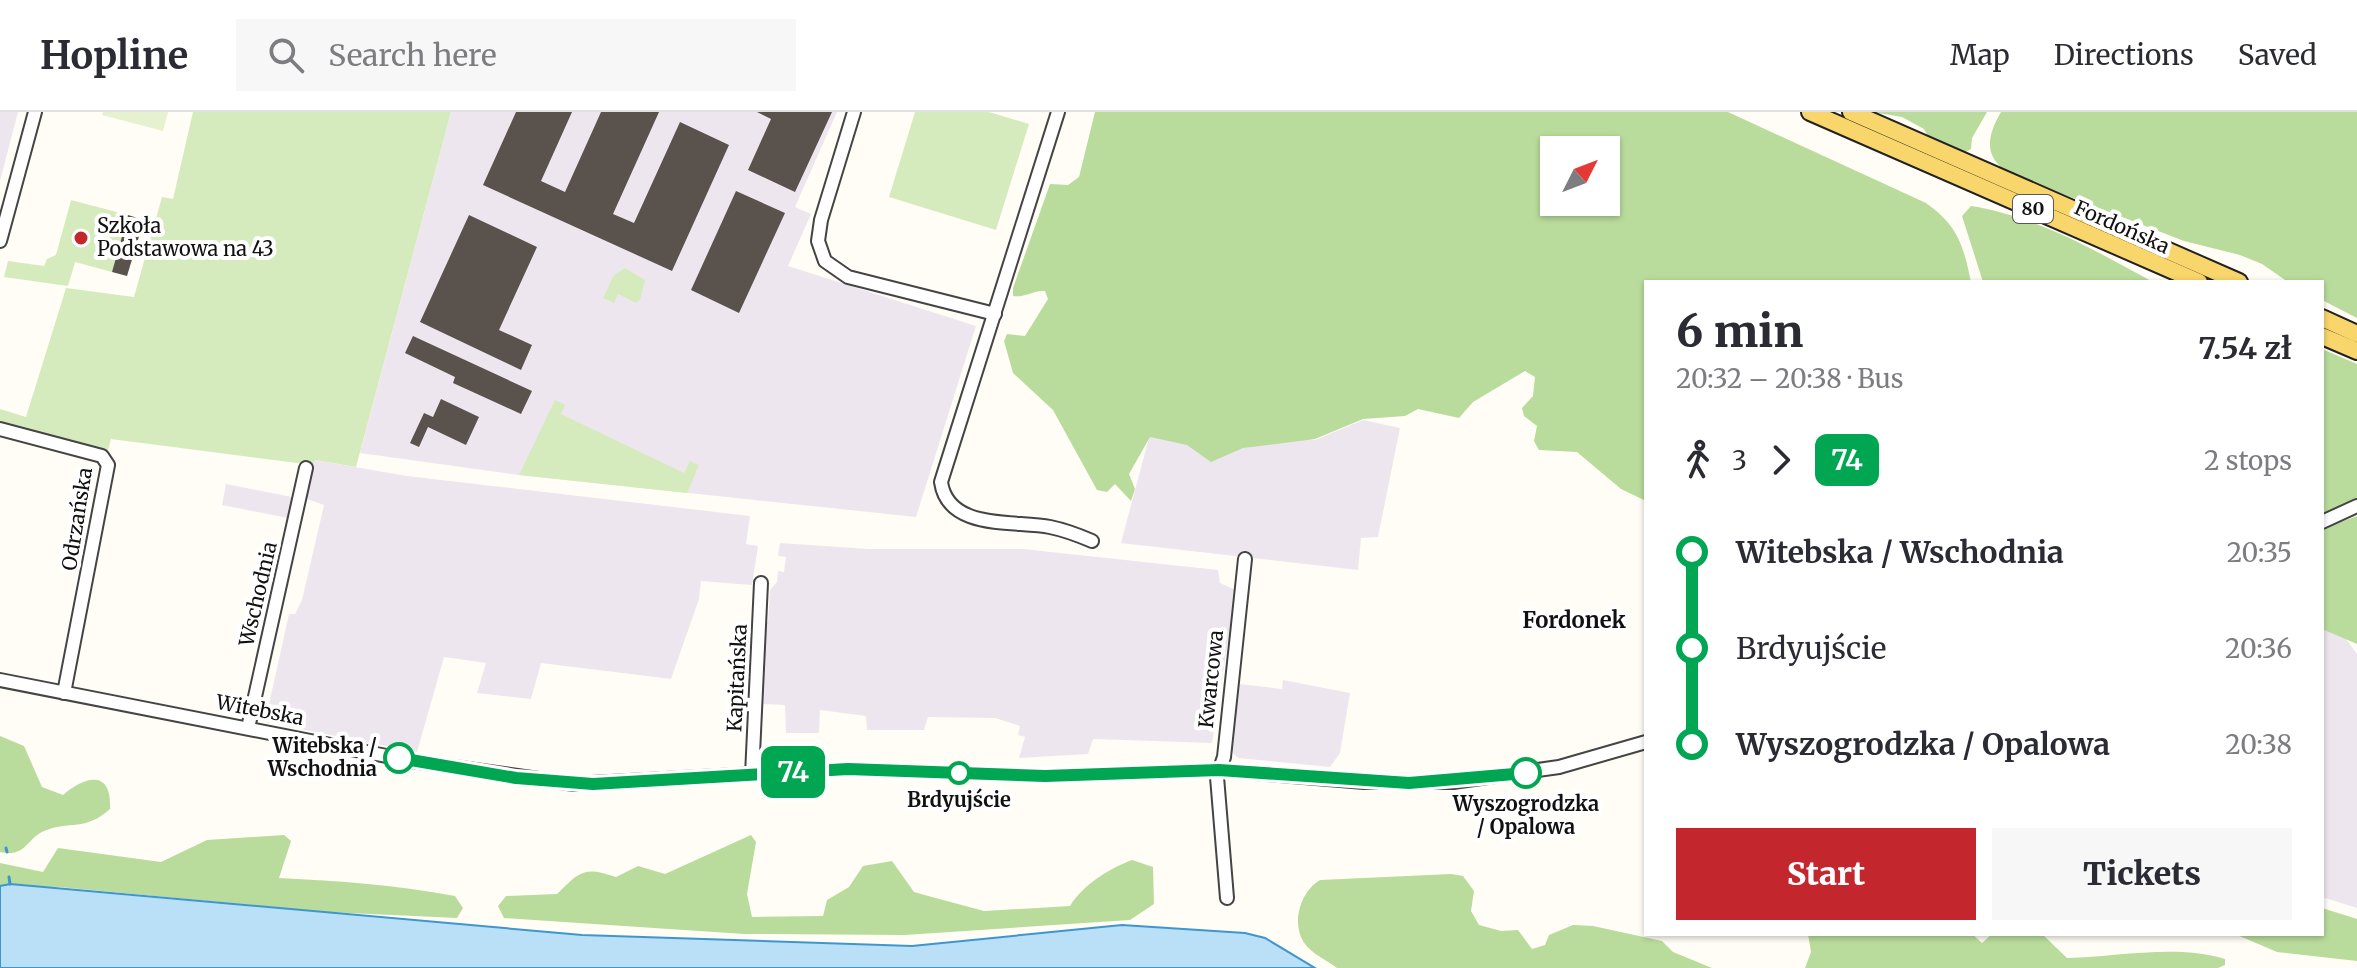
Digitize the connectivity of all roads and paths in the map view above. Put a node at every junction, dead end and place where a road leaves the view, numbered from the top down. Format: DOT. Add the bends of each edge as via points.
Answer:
graph roads {
  1 [pos="35,112"];
  2 [pos="854,112"];
  3 [pos="1058,112"];
  4 [pos="1810,112"];
  5 [pos="1851,112"];
  6 [pos="0,241"];
  7 [pos="2194,280"];
  8 [pos="2234,280"];
  9 [pos="995,314"];
  10 [pos="2324,319"];
  11 [pos="2357,334"];
  12 [pos="2324,337"];
  13 [pos="2357,351"];
  14 [pos="0,429"];
  15 [pos="306,468"];
  16 [pos="2357,506"];
  17 [pos="2324,521"];
  18 [pos="1092,541"];
  19 [pos="1241,560"];
  20 [pos="761,583"];
  21 [pos="0,680"];
  22 [pos="64,693"];
  23 [pos="248,728"];
  24 [pos="1644,743"];
  25 [pos="1219,770"];
  26 [pos="752,775"];
  27 [pos="1227,898"];
  1 -- 6 [label="street"];
  2 -- 9 [label="street" via="819,228 825,261 848,277"];
  3 -- 9 [label="street"];
  4 -- 7 [label="main road, Fordońska / 80"];
  5 -- 8 [label="main road, Fordońska / 80"];
  9 -- 18 [label="street" via="943,473 943,491 952,505 972,517 1048,526"];
  10 -- 11 [label="main road"];
  12 -- 13 [label="main road"];
  14 -- 22 [label="street, Odrzańska" via="102,456 108,465"];
  15 -- 23 [label="street, Wschodnia"];
  16 -- 17 [label="street"];
  19 -- 25 [label="street, Kwarcowa"];
  20 -- 26 [label="street, Kapitańska"];
  21 -- 22 [label="street, Witebska"];
  22 -- 23 [label="street, Witebska"];
  23 -- 26 [label="street, Witebska" via="555,782"];
  24 -- 25 [label="street, Witebska" via="1559,767 1453,782 1364,782"];
  25 -- 26 [label="street, Witebska" via="1045,776 848,769"];
  25 -- 27 [label="street, Kwarcowa"];
}
